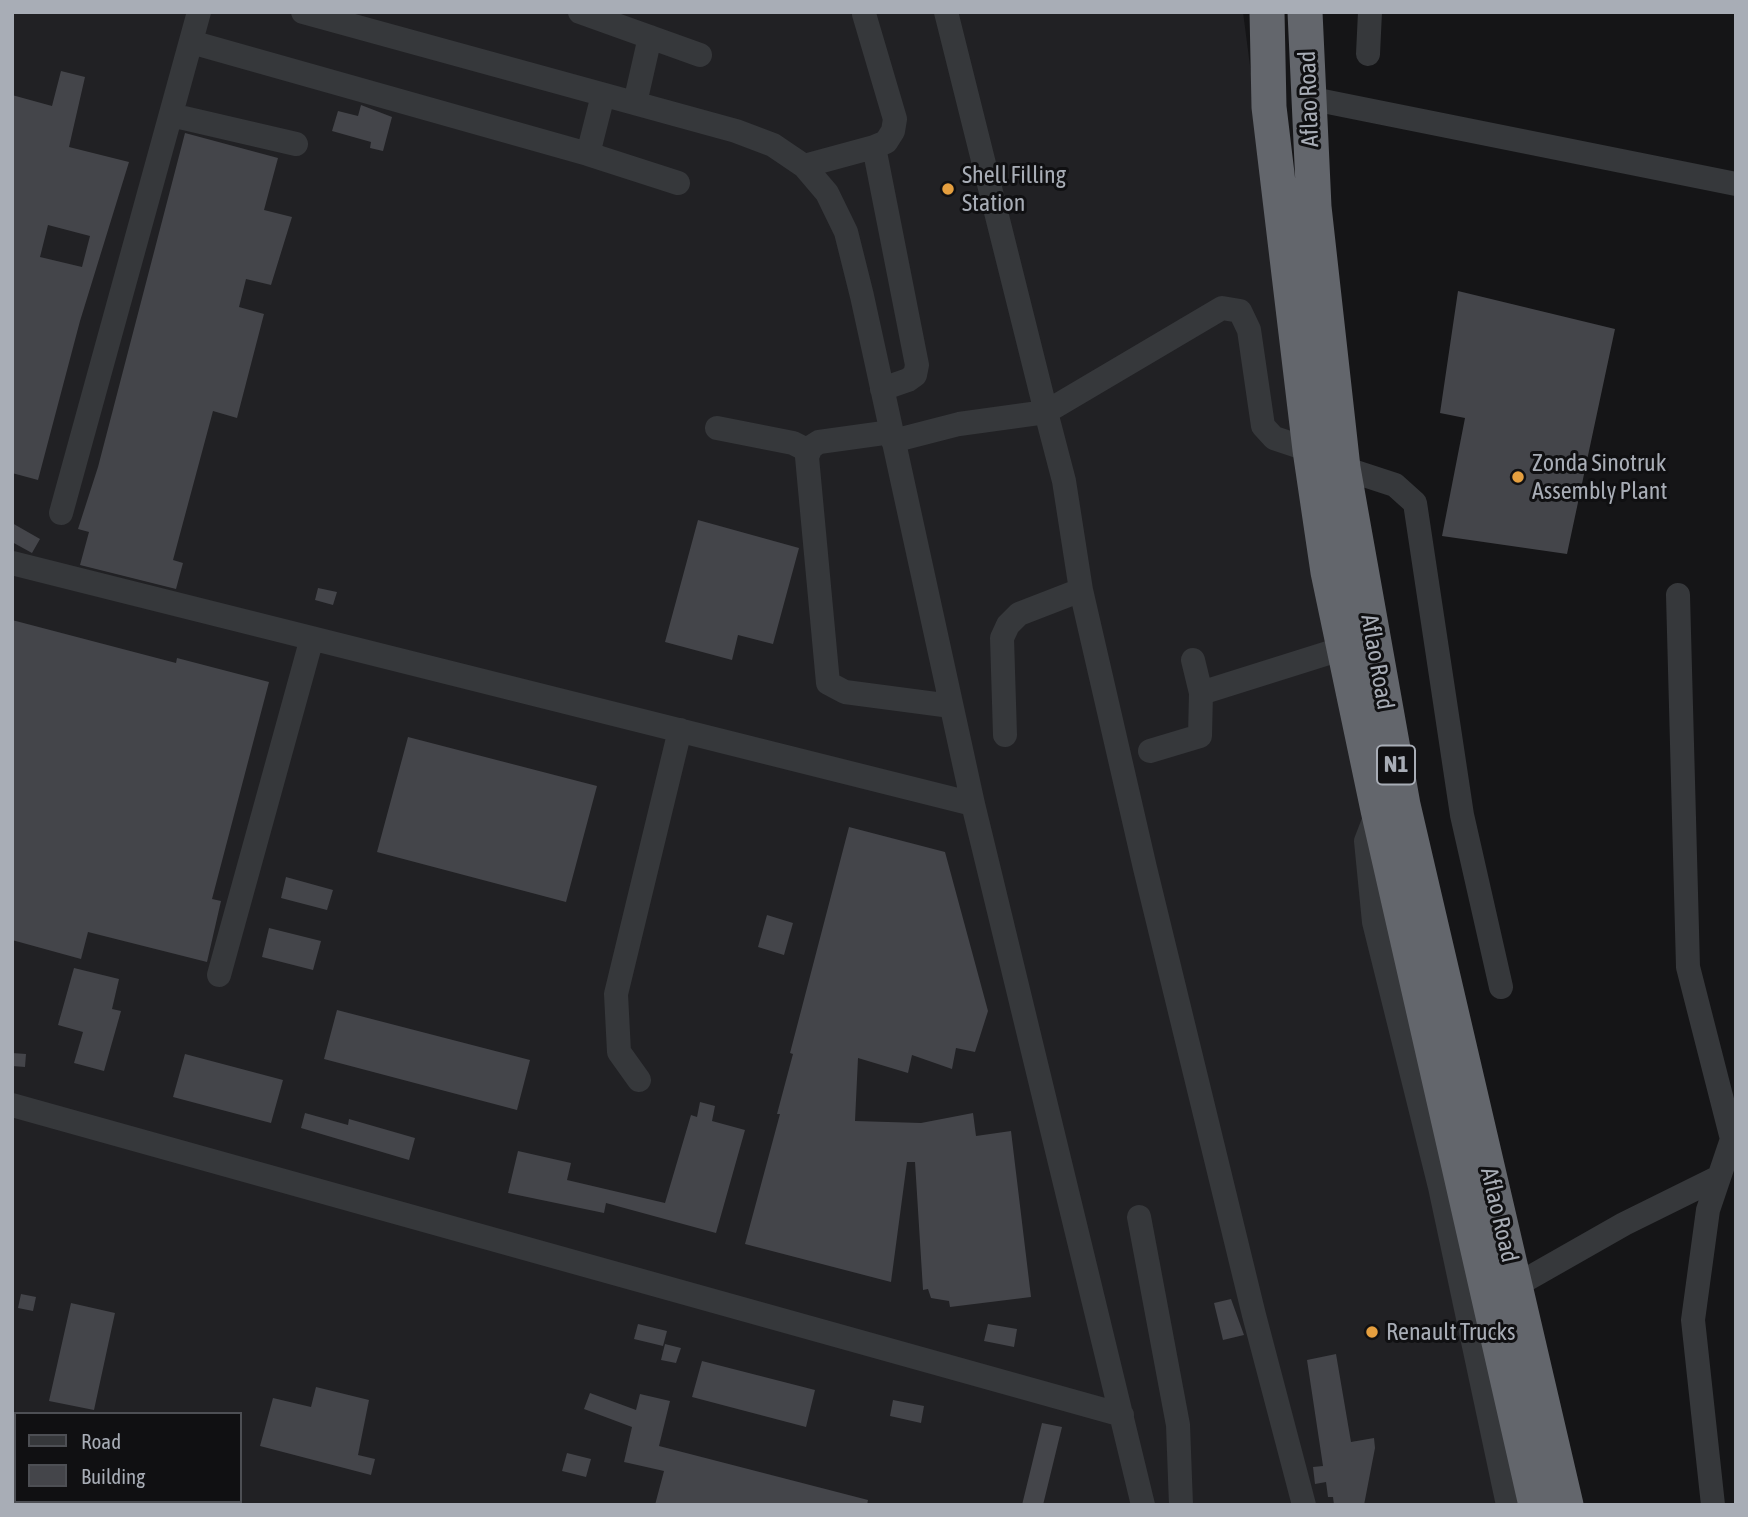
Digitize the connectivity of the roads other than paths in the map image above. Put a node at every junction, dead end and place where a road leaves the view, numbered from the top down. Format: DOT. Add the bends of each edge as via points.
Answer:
graph roads {
  1 [pos="199,12"];
  2 [pos="303,12"];
  3 [pos="580,12"];
  4 [pos="946,12"];
  5 [pos="1255,12"];
  6 [pos="1267,12"];
  7 [pos="1305,12"];
  8 [pos="1370,12"];
  9 [pos="864,14"];
  10 [pos="649,37"];
  11 [pos="191,42"];
  12 [pos="1368,54"];
  13 [pos="701,55"];
  14 [pos="603,95"];
  15 [pos="1308,99"];
  16 [pos="635,103"];
  17 [pos="1269,107"];
  18 [pos="171,115"];
  19 [pos="296,145"];
  20 [pos="874,147"];
  21 [pos="588,154"];
  22 [pos="804,166"];
  23 [pos="678,183"];
  24 [pos="1736,184"];
  25 [pos="901,288"];
  26 [pos="862,296"];
  27 [pos="882,389"];
  28 [pos="1046,412"];
  29 [pos="717,428"];
  30 [pos="892,436"];
  31 [pos="1310,450"];
  32 [pos="809,451"];
  33 [pos="1343,468"];
  34 [pos="61,513"];
  35 [pos="12,563"];
  36 [pos="1081,590"];
  37 [pos="1678,595"];
  38 [pos="312,638"];
  39 [pos="1344,648"];
  40 [pos="1194,660"];
  41 [pos="1201,693"];
  42 [pos="951,706"];
  43 [pos="681,730"];
  44 [pos="1006,735"];
  45 [pos="1150,751"];
  46 [pos="973,804"];
  47 [pos="1378,810"];
  48 [pos="219,975"];
  49 [pos="1501,987"];
  50 [pos="639,1080"];
  51 [pos="12,1105"];
  52 [pos="1734,1139"];
  53 [pos="1719,1177"];
  54 [pos="1139,1217"];
  55 [pos="1516,1286"];
  56 [pos="1122,1415"];
  57 [pos="1143,1505"];
  58 [pos="1181,1505"];
  59 [pos="1304,1505"];
  60 [pos="1508,1505"];
  61 [pos="1536,1505"];
  62 [pos="1566,1505"];
  63 [pos="1713,1505"];
  1 -- 11 [label="street"];
  2 -- 14 [label="street"];
  3 -- 10 [label="street"];
  4 -- 28 [label="street"];
  5 -- 17 [label="street, Aflao Road / N1"];
  6 -- 17 [label="highway, Aflao Road / N1"];
  7 -- 15 [label="highway, Aflao Road / N1"];
  8 -- 12 [label="street"];
  9 -- 20 [label="street" via="895,119 887,142"];
  10 -- 13 [label="street"];
  10 -- 16 [label="street"];
  11 -- 18 [label="street"];
  11 -- 21 [label="street"];
  14 -- 16 [label="street"];
  14 -- 21 [label="street"];
  15 -- 24 [label="street"];
  15 -- 33 [label="highway, Aflao Road / N1" via="1314,207"];
  16 -- 22 [label="street" via="736,131 773,145"];
  17 -- 31 [label="highway, Aflao Road / N1"];
  18 -- 19 [label="street"];
  18 -- 34 [label="street"];
  20 -- 22 [label="street"];
  20 -- 25 [label="street"];
  21 -- 23 [label="street"];
  22 -- 26 [label="street" via="827,193 846,232"];
  25 -- 26 [label="street"];
  25 -- 27 [label="street" via="915,374"];
  26 -- 27 [label="street"];
  27 -- 30 [label="street"];
  28 -- 30 [label="street"];
  28 -- 31 [label="street" via="1222,307 1240,311 1249,330 1263,426 1274,438"];
  28 -- 36 [label="street" via="1064,481"];
  29 -- 32 [label="street" via="793,443"];
  30 -- 32 [label="street" via="819,442"];
  30 -- 42 [label="street"];
  31 -- 39 [label="highway, Aflao Road / N1"];
  32 -- 42 [label="street" via="828,683 845,692"];
  33 -- 49 [label="street" via="1395,485 1415,503 1462,815"];
  33 -- 55 [label="highway, Aflao Road / N1" via="1403,805"];
  35 -- 38 [label="street"];
  36 -- 44 [label="street" via="1019,614 1008,625 1002,638"];
  36 -- 59 [label="street" via="1254,1315"];
  37 -- 52 [label="street" via="1688,967"];
  38 -- 43 [label="street"];
  38 -- 48 [label="street"];
  39 -- 41 [label="street"];
  39 -- 47 [label="highway, Aflao Road / N1"];
  40 -- 41 [label="street"];
  41 -- 45 [label="street" via="1200,736"];
  42 -- 46 [label="street"];
  43 -- 46 [label="street"];
  43 -- 50 [label="street" via="616,994 619,1052"];
  46 -- 56 [label="street"];
  47 -- 60 [label="street" via="1366,841 1374,922 1440,1187"];
  47 -- 61 [label="highway, Aflao Road / N1"];
  51 -- 56 [label="street"];
  52 -- 53 [label="street"];
  53 -- 55 [label="street" via="1624,1224"];
  53 -- 63 [label="street" via="1708,1210 1693,1320"];
  54 -- 58 [label="street" via="1178,1425"];
  55 -- 62 [label="highway, Aflao Road / N1"];
  56 -- 57 [label="street"];
}
